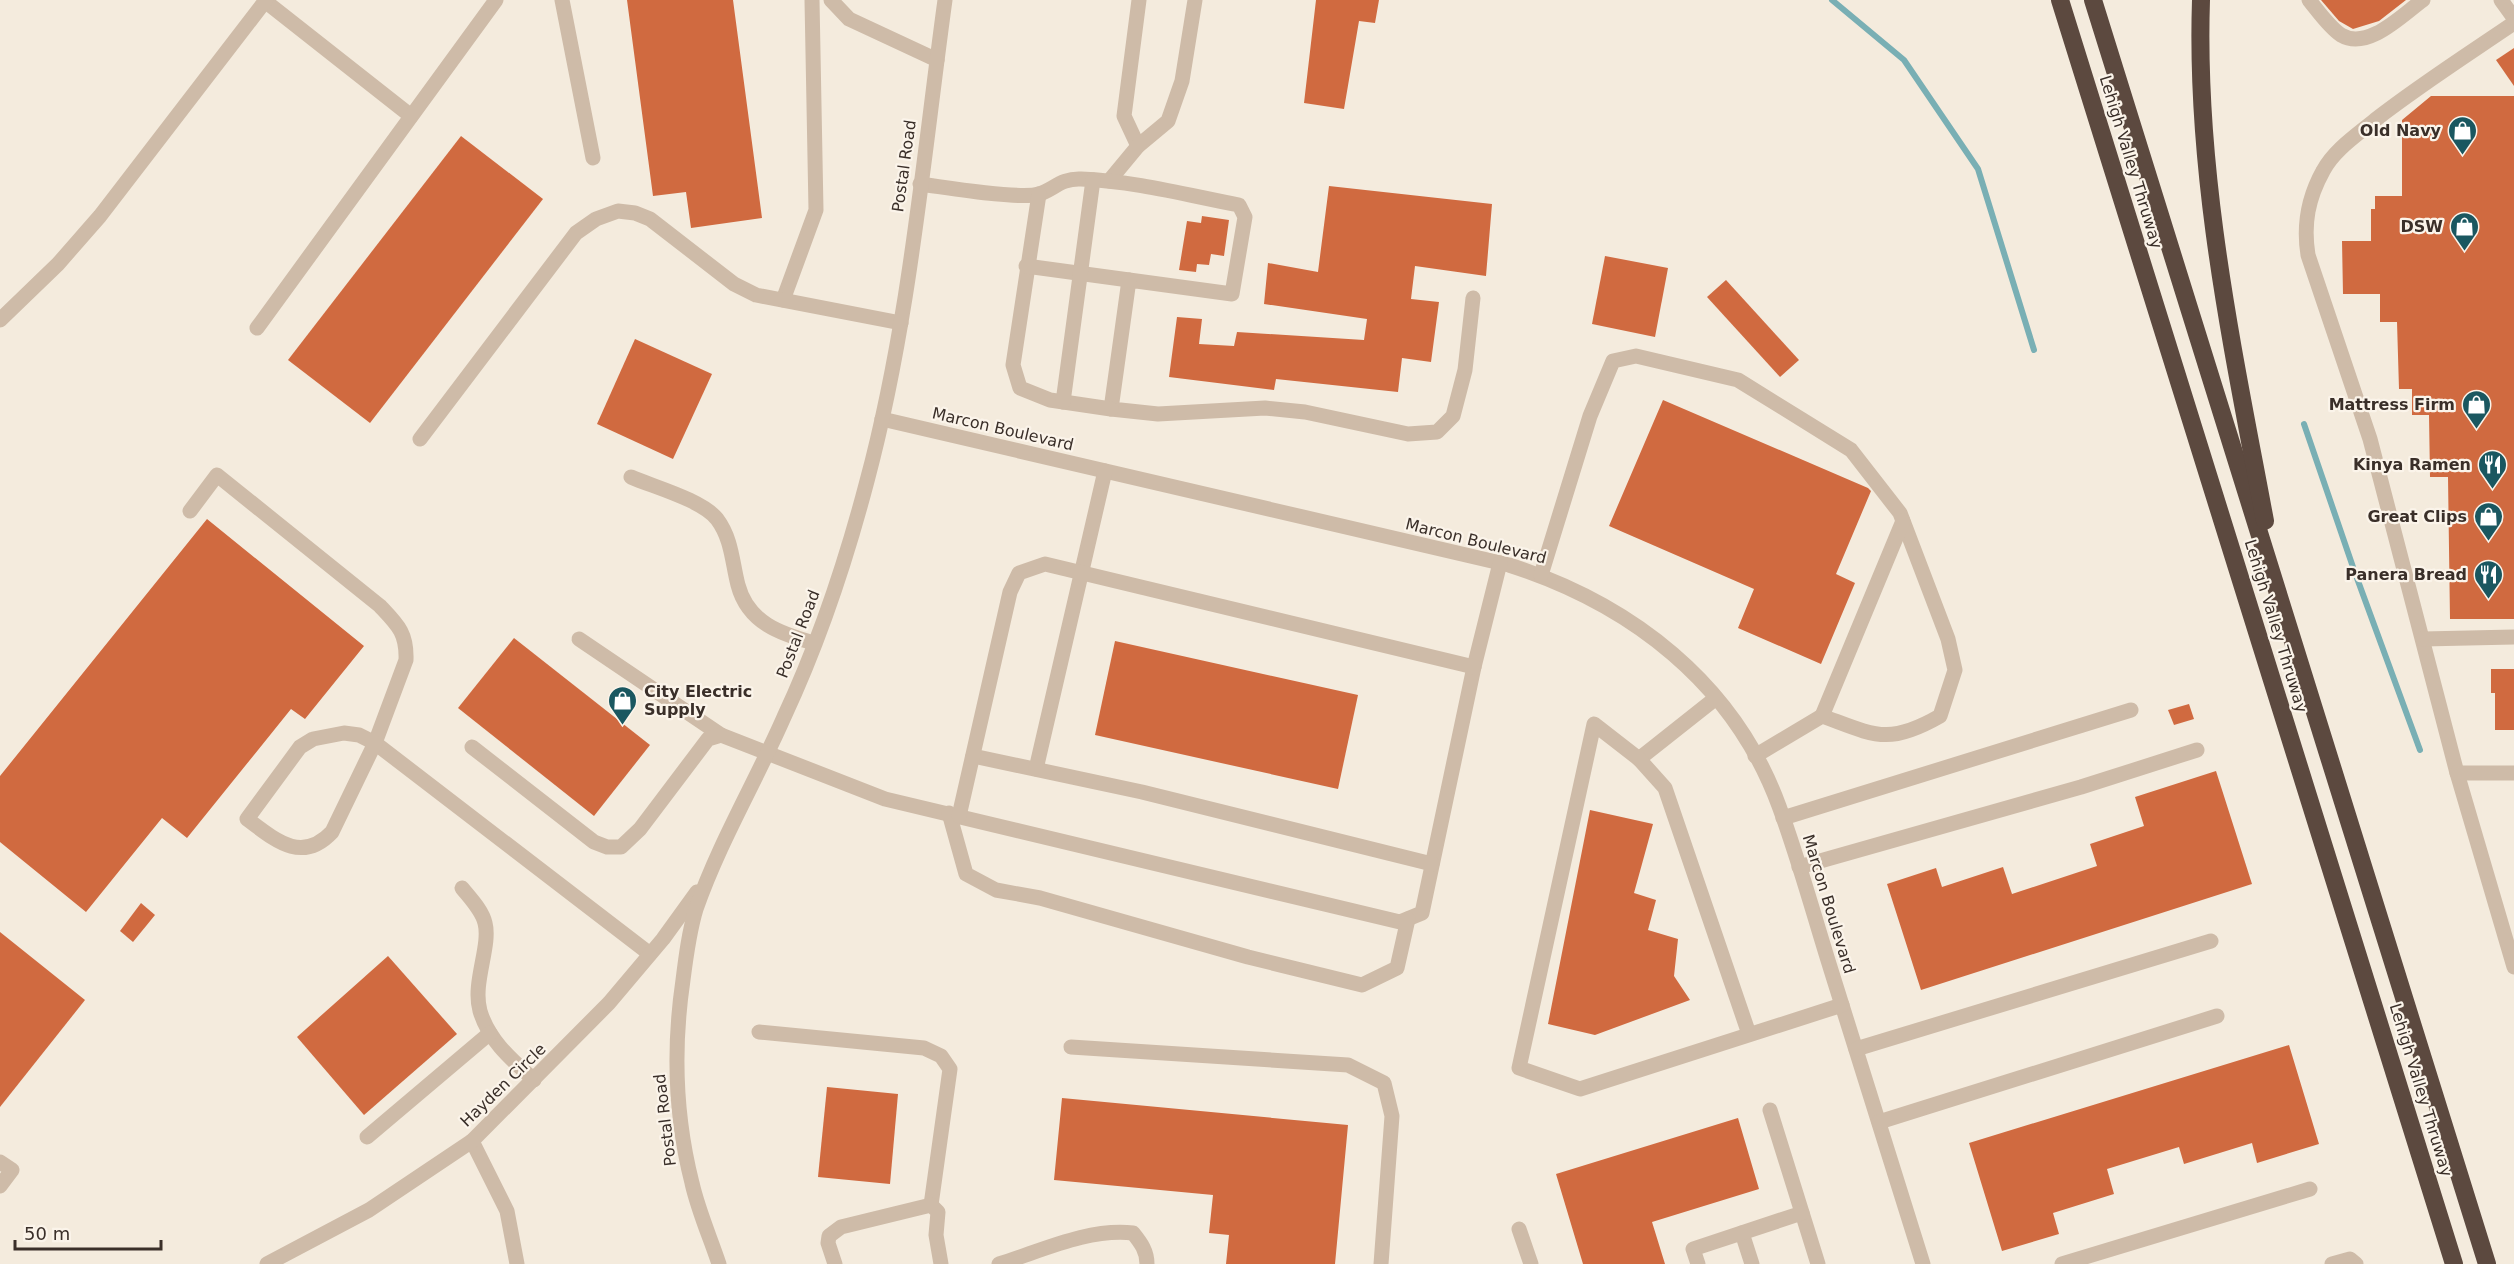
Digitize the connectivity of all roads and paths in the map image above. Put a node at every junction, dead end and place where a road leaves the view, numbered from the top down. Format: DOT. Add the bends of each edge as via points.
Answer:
graph roads {
  1 [pos="265,0"];
  2 [pos="496,0"];
  3 [pos="562,0"];
  4 [pos="812,0"];
  5 [pos="831,0"];
  6 [pos="945,0"];
  7 [pos="1139,0"];
  8 [pos="1195,0"];
  9 [pos="2059,0"];
  10 [pos="2092,0"];
  11 [pos="2201,0"];
  12 [pos="2309,0"];
  13 [pos="2423,0"];
  14 [pos="2501,0"];
  15 [pos="2514,20"];
  16 [pos="936,60"];
  17 [pos="411,116"];
  18 [pos="1138,146"];
  19 [pos="593,158"];
  20 [pos="1093,180"];
  21 [pos="1109,181"];
  22 [pos="920,184"];
  23 [pos="1039,194"];
  24 [pos="1026,266"];
  25 [pos="1081,274"];
  26 [pos="1129,280"];
  27 [pos="1473,298"];
  28 [pos="783,300"];
  29 [pos="0,320"];
  30 [pos="901,323"];
  31 [pos="257,328"];
  32 [pos="1064,402"];
  33 [pos="1111,409"];
  34 [pos="882,419"];
  35 [pos="420,439"];
  36 [pos="1105,471"];
  37 [pos="631,477"];
  38 [pos="190,511"];
  39 [pos="1903,521"];
  40 [pos="1500,563"];
  41 [pos="1080,573"];
  42 [pos="1541,575"];
  43 [pos="2281,605"];
  44 [pos="2514,637"];
  45 [pos="579,639"];
  46 [pos="2422,639"];
  47 [pos="814,643"];
  48 [pos="1474,667"];
  49 [pos="1716,698"];
  50 [pos="2130,710"];
  51 [pos="1822,716"];
  52 [pos="721,735"];
  53 [pos="375,743"];
  54 [pos="472,747"];
  55 [pos="2197,750"];
  56 [pos="767,753"];
  57 [pos="973,756"];
  58 [pos="1755,756"];
  59 [pos="1639,759"];
  60 [pos="1036,769"];
  61 [pos="2457,772"];
  62 [pos="2514,773"];
  63 [pos="954,814"];
  64 [pos="1783,818"];
  65 [pos="1432,864"];
  66 [pos="1799,867"];
  67 [pos="712,872"];
  68 [pos="462,888"];
  69 [pos="1408,919"];
  70 [pos="2211,941"];
  71 [pos="650,954"];
  72 [pos="2514,967"];
  73 [pos="1842,1005"];
  74 [pos="2217,1016"];
  75 [pos="759,1032"];
  76 [pos="490,1033"];
  77 [pos="1749,1034"];
  78 [pos="1071,1047"];
  79 [pos="1856,1049"];
  80 [pos="534,1080"];
  81 [pos="1770,1110"];
  82 [pos="1879,1122"];
  83 [pos="367,1137"];
  84 [pos="472,1141"];
  85 [pos="0,1162"];
  86 [pos="0,1186"];
  87 [pos="2310,1189"];
  88 [pos="931,1205"];
  89 [pos="1802,1213"];
  90 [pos="1519,1229"];
  91 [pos="1742,1233"];
  92 [pos="267,1264"];
  93 [pos="517,1264"];
  94 [pos="719,1264"];
  95 [pos="835,1264"];
  96 [pos="940,1264"];
  97 [pos="999,1264"];
  98 [pos="1147,1264"];
  99 [pos="1382,1264"];
  100 [pos="1531,1264"];
  101 [pos="1698,1264"];
  102 [pos="1752,1264"];
  103 [pos="1818,1264"];
  104 [pos="1923,1264"];
  105 [pos="2062,1264"];
  106 [pos="2332,1264"];
  107 [pos="2356,1264"];
  108 [pos="2454,1264"];
  109 [pos="2487,1264"];
  1 -- 17 [label="street"];
  1 -- 29 [label="street" via="100,216"];
  2 -- 17 [label="street"];
  3 -- 19 [label="street"];
  4 -- 28 [label="street" via="816,210"];
  5 -- 16 [label="street" via="849,20"];
  6 -- 16 [label="street, Postal Road"];
  7 -- 18 [label="street" via="1124,116"];
  8 -- 18 [label="street" via="1182,81 1168,121"];
  9 -- 108 [label="highway, Lehigh Valley Thruway"];
  10 -- 43 [label="highway, Lehigh Valley Thruway"];
  11 -- 43 [label="highway" via="2202,105 2215,243"];
  12 -- 13 [label="street" via="2339,33 2352,40 2367,39"];
  14 -- 15 [label="street"];
  15 -- 46 [label="street" via="2347,142 2324,170 2307,210 2304,230 2307,255 2370,439"];
  16 -- 22 [label="street, Postal Road"];
  17 -- 31 [label="street"];
  18 -- 21 [label="street"];
  20 -- 21 [label="street"];
  20 -- 23 [label="street" via="1078,178 1053,185"];
  20 -- 25 [label="street"];
  21 -- 26 [label="street" via="1239,206 1245,217 1232,294"];
  22 -- 23 [label="street"];
  22 -- 30 [label="street, Postal Road"];
  23 -- 24 [label="street"];
  24 -- 25 [label="street"];
  24 -- 32 [label="street" via="1013,365 1015,378 1020,388"];
  25 -- 26 [label="street"];
  25 -- 32 [label="street"];
  26 -- 33 [label="street"];
  27 -- 33 [label="street" via="1465,370 1453,416 1437,432 1408,434 1305,412 1265,408 1158,414"];
  28 -- 30 [label="street"];
  28 -- 35 [label="street" via="756,295 734,284 650,219 618,211 596,219 561,250"];
  30 -- 34 [label="street, Postal Road"];
  32 -- 33 [label="street"];
  34 -- 36 [label="street, Marcon Boulevard"];
  34 -- 47 [label="street, Postal Road" via="850,540"];
  36 -- 40 [label="street, Marcon Boulevard"];
  36 -- 41 [label="street"];
  37 -- 47 [label="street" via="701,506 716,518 728,537 739,587 751,610 774,630"];
  38 -- 53 [label="street" via="217,475 396,623 406,640 405,660"];
  39 -- 42 [label="street" via="1851,450 1748,385 1636,356 1613,361 1590,416"];
  39 -- 51 [label="street"];
  39 -- 51 [label="street" via="1948,639 1955,670 1940,716 1917,729 1879,736"];
  40 -- 42 [label="street, Marcon Boulevard"];
  40 -- 48 [label="street"];
  41 -- 48 [label="street"];
  41 -- 57 [label="street" via="1045,564 1019,573 1010,592"];
  41 -- 60 [label="street"];
  42 -- 49 [label="street, Marcon Boulevard" via="1623,615 1665,646"];
  43 -- 109 [label="highway, Lehigh Valley Thruway"];
  44 -- 46 [label="street"];
  45 -- 52 [label="street"];
  46 -- 61 [label="street"];
  47 -- 56 [label="street, Postal Road"];
  48 -- 65 [label="street"];
  49 -- 58 [label="street, Marcon Boulevard"];
  49 -- 59 [label="street"];
  50 -- 64 [label="street"];
  51 -- 58 [label="street"];
  52 -- 54 [label="street" via="708,739 640,829 621,847 594,842"];
  52 -- 56 [label="street"];
  53 -- 53 [label="street" via="344,733 313,739 300,747 247,819 290,846 318,845 332,832"];
  53 -- 71 [label="street"];
  55 -- 66 [label="street"];
  56 -- 63 [label="street" via="885,799"];
  56 -- 67 [label="street, Postal Road"];
  57 -- 60 [label="street"];
  57 -- 63 [label="street"];
  58 -- 64 [label="street, Marcon Boulevard"];
  59 -- 77 [label="street" via="1665,788"];
  59 -- 77 [label="street" via="1594,724 1519,1068 1580,1089"];
  60 -- 65 [label="street"];
  61 -- 62 [label="street"];
  61 -- 72 [label="street"];
  63 -- 69 [label="street" via="1400,922"];
  63 -- 69 [label="street" via="966,874 996,890 1040,898 1362,986 1396,968"];
  64 -- 66 [label="street, Marcon Boulevard"];
  65 -- 69 [label="street" via="1422,913"];
  66 -- 73 [label="street, Marcon Boulevard"];
  67 -- 71 [label="street, Hayden Circle"];
  67 -- 94 [label="street, Postal Road" via="688,942 676,1053 683,1143"];
  68 -- 76 [label="street" via="486,925 479,971 479,1009"];
  70 -- 79 [label="street"];
  71 -- 80 [label="street, Hayden Circle" via="609,1003"];
  73 -- 77 [label="street"];
  73 -- 79 [label="street, Marcon Boulevard"];
  74 -- 82 [label="street"];
  75 -- 88 [label="street" via="924,1048 941,1056 950,1070"];
  76 -- 80 [label="street" via="503,1052"];
  76 -- 83 [label="street"];
  78 -- 99 [label="street" via="1348,1065 1384,1083 1392,1116"];
  79 -- 82 [label="street, Marcon Boulevard"];
  80 -- 84 [label="street, Hayden Circle"];
  81 -- 89 [label="street"];
  82 -- 104 [label="street, Marcon Boulevard"];
  84 -- 92 [label="street, Hayden Circle" via="369,1210"];
  84 -- 93 [label="street" via="507,1211"];
  85 -- 86 [label="street" via="12,1170"];
  87 -- 105 [label="street"];
  88 -- 95 [label="street" via="841,1227 829,1236"];
  88 -- 96 [label="street" via="938,1212"];
  89 -- 91 [label="street"];
  89 -- 103 [label="street"];
  90 -- 100 [label="street"];
  91 -- 101 [label="street" via="1693,1249"];
  91 -- 102 [label="street"];
  97 -- 98 [label="street" via="1102,1232 1121,1232 1133,1233 1142,1243"];
  106 -- 107 [label="street" via="2350,1259"];
}
